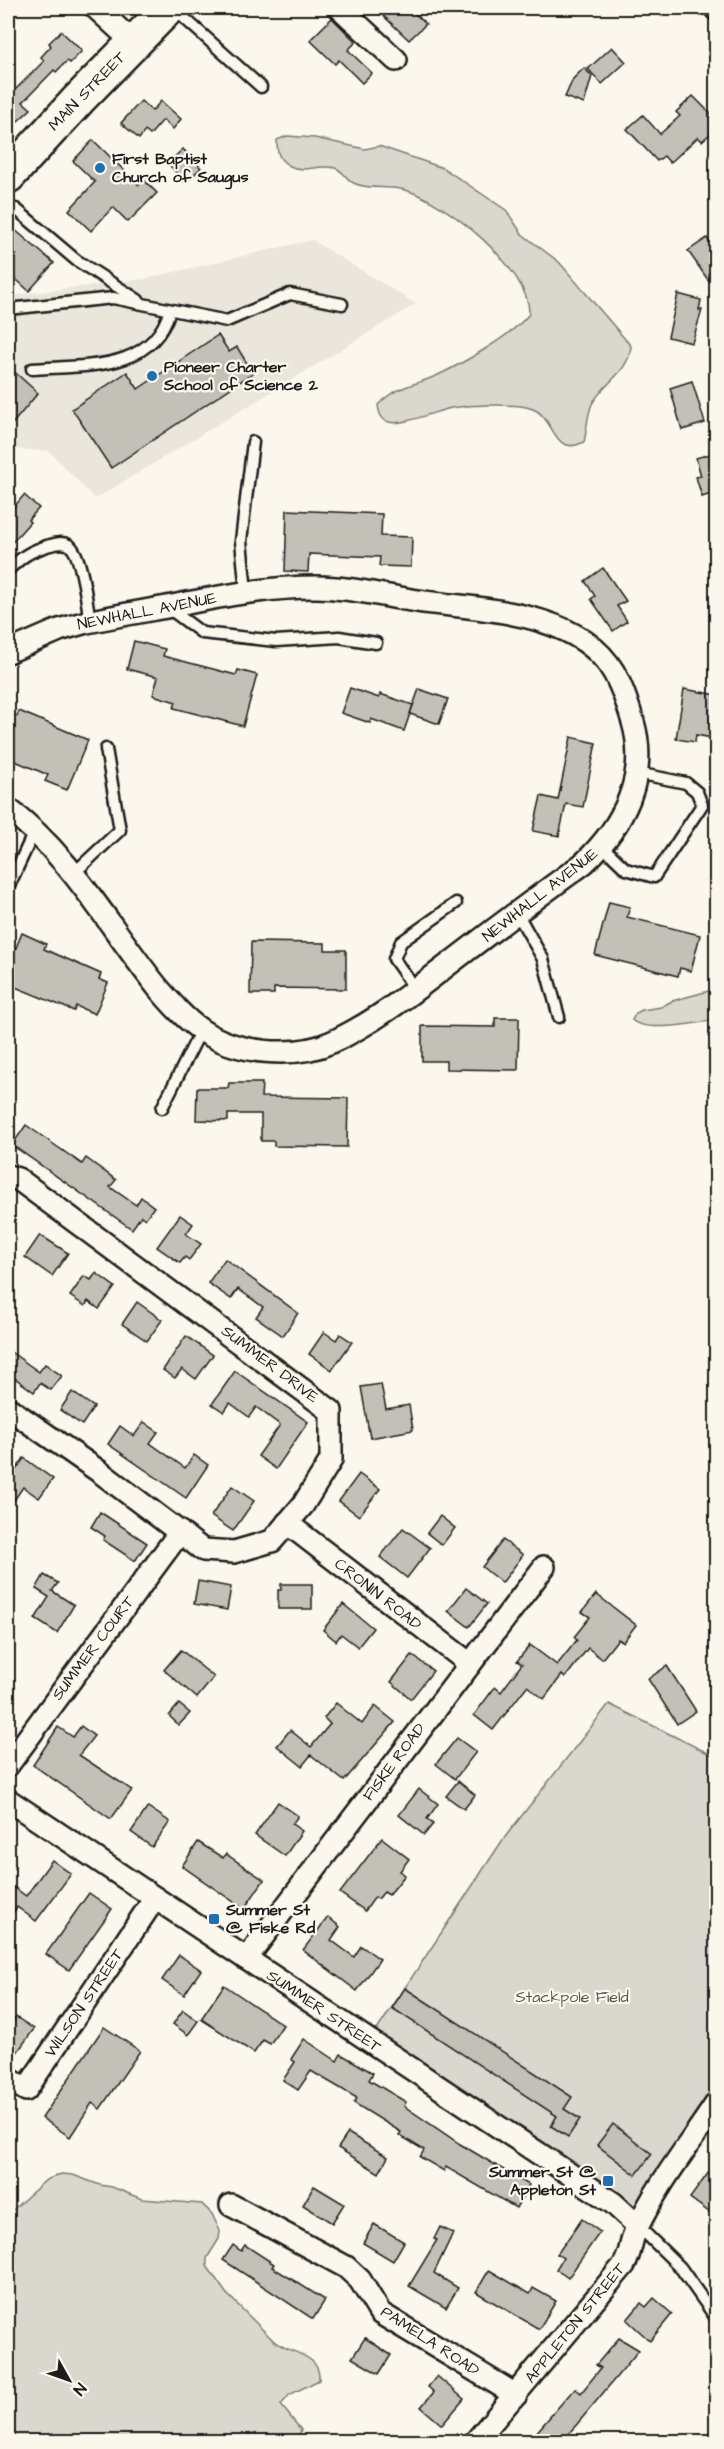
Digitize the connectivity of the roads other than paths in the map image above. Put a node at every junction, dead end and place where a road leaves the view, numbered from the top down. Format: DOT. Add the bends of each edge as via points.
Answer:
graph roads {
  1 [pos="96,8"];
  2 [pos="168,8"];
  3 [pos="173,8"];
  4 [pos="340,8"];
  5 [pos="134,43"];
  6 [pos="396,60"];
  7 [pos="261,87"];
  8 [pos="8,176"];
  9 [pos="16,209"];
  10 [pos="144,304"];
  11 [pos="342,304"];
  12 [pos="8,309"];
  13 [pos="170,310"];
  14 [pos="32,369"];
  15 [pos="253,442"];
  16 [pos="8,570"];
  17 [pos="246,592"];
  18 [pos="166,607"];
  19 [pos="90,621"];
  20 [pos="376,643"];
  21 [pos="8,652"];
  22 [pos="106,749"];
  23 [pos="637,773"];
  24 [pos="8,809"];
  25 [pos="34,832"];
  26 [pos="602,846"];
  27 [pos="72,875"];
  28 [pos="8,888"];
  29 [pos="456,903"];
  30 [pos="517,913"];
  31 [pos="415,989"];
  32 [pos="559,1017"];
  33 [pos="201,1030"];
  34 [pos="162,1108"];
  35 [pos="8,1176"];
  36 [pos="8,1408"];
  37 [pos="287,1523"];
  38 [pos="180,1532"];
  39 [pos="544,1567"];
  40 [pos="470,1664"];
  41 [pos="8,1765"];
  42 [pos="8,1800"];
  43 [pos="155,1898"];
  44 [pos="246,1959"];
  45 [pos="8,2078"];
  46 [pos="717,2104"];
  47 [pos="231,2205"];
  48 [pos="638,2226"];
  49 [pos="717,2318"];
  50 [pos="516,2395"];
  51 [pos="475,2442"];
  1 -- 5 [label="street"];
  2 -- 5 [label="main road, MAIN STREET"];
  3 -- 7 [label="lane"];
  4 -- 6 [label="street"];
  5 -- 8 [label="main road, MAIN STREET"];
  9 -- 10 [label="lane" via="76,260"];
  10 -- 12 [label="lane" via="103,298"];
  10 -- 13 [label="lane"];
  11 -- 13 [label="lane" via="290,294 227,321"];
  13 -- 14 [label="lane" via="153,343 128,358"];
  15 -- 17 [label="lane" via="241,541"];
  16 -- 19 [label="lane" via="28,552 68,544 79,564"];
  17 -- 18 [label="street, NEWHALL AVENUE"];
  17 -- 23 [label="street, NEWHALL AVENUE" via="316,587 361,591 527,616 567,631 612,670 636,733"];
  18 -- 19 [label="street, NEWHALL AVENUE"];
  18 -- 20 [label="lane" via="202,633 276,641 339,637"];
  19 -- 21 [label="street, NEWHALL AVENUE"];
  22 -- 27 [label="lane" via="120,830"];
  23 -- 26 [label="street, NEWHALL AVENUE" via="625,811"];
  23 -- 26 [label="lane" via="686,783 697,792 702,805 654,877 626,869"];
  24 -- 25 [label="street, NEWHALL AVENUE"];
  25 -- 27 [label="street, NEWHALL AVENUE"];
  25 -- 28 [label="lane"];
  26 -- 30 [label="street, NEWHALL AVENUE"];
  27 -- 33 [label="street, NEWHALL AVENUE" via="159,988"];
  29 -- 31 [label="lane" via="401,942 394,959"];
  30 -- 31 [label="street, NEWHALL AVENUE"];
  30 -- 32 [label="lane" via="543,959"];
  31 -- 33 [label="street, NEWHALL AVENUE" via="352,1032 309,1049 261,1050 217,1039"];
  33 -- 34 [label="lane"];
  35 -- 37 [label="street, SUMMER DRIVE" via="18,1179 331,1410 331,1460"];
  36 -- 38 [label="street, SUMMER DRIVE"];
  37 -- 38 [label="street, SUMMER DRIVE" via="272,1541 234,1552 203,1550"];
  37 -- 40 [label="street, CRONIN ROAD"];
  38 -- 41 [label="street, SUMMER COURT"];
  39 -- 40 [label="street, FISKE ROAD"];
  40 -- 44 [label="street, FISKE ROAD"];
  42 -- 43 [label="street, SUMMER STREET"];
  43 -- 44 [label="street, SUMMER STREET"];
  43 -- 45 [label="street, WILSON STREET" via="26,2090"];
  44 -- 48 [label="street, SUMMER STREET" via="613,2203"];
  46 -- 48 [label="street, APPLETON STREET"];
  47 -- 50 [label="street, PAMELA ROAD" via="346,2267 360,2280 380,2313"];
  48 -- 49 [label="lane" via="680,2267"];
  48 -- 50 [label="street, APPLETON STREET" via="624,2265"];
  50 -- 51 [label="street, APPLETON STREET"];
}
